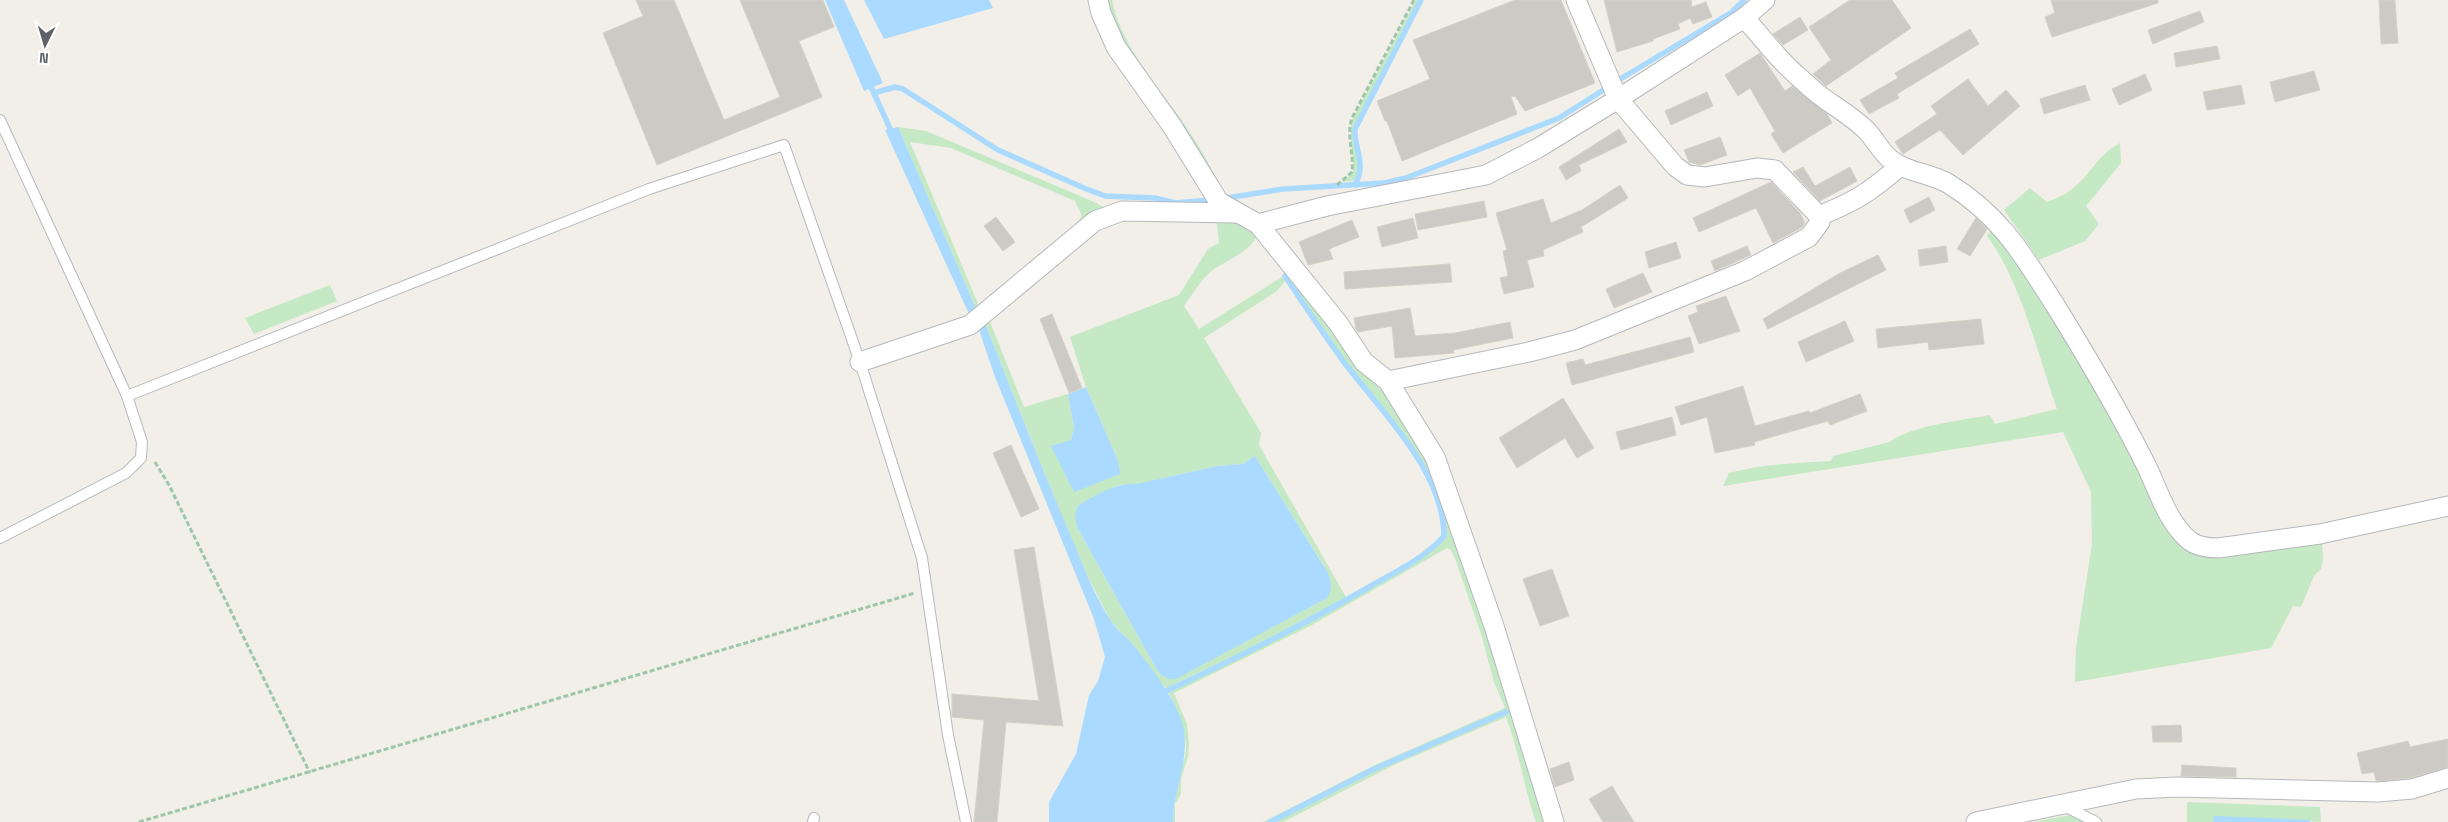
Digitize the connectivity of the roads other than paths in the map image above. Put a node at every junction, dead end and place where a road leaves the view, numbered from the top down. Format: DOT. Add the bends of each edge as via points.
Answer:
graph roads {
  1 [pos="1098,0"];
  2 [pos="1576,0"];
  3 [pos="1765,0"];
  4 [pos="1744,18"];
  5 [pos="1618,99"];
  6 [pos="0,120"];
  7 [pos="1900,166"];
  8 [pos="1239,213"];
  9 [pos="1819,216"];
  10 [pos="1258,224"];
  11 [pos="860,362"];
  12 [pos="1388,382"];
  13 [pos="127,396"];
  14 [pos="2446,503"];
  15 [pos="0,538"];
  16 [pos="2448,778"];
  17 [pos="2063,806"];
  18 [pos="966,822"];
  19 [pos="1554,822"];
  20 [pos="1976,822"];
  21 [pos="2096,822"];
  1 -- 8 [label="street" via="1108,30 1126,63 1172,126 1219,202"];
  2 -- 5 [label="street"];
  3 -- 4 [label="street"];
  4 -- 5 [label="street"];
  4 -- 7 [label="street" via="1789,69 1866,130 1888,158"];
  5 -- 9 [label="street" via="1675,166 1687,175 1705,177 1757,168 1775,170"];
  5 -- 10 [label="street" via="1538,148 1486,175 1327,206"];
  6 -- 13 [label="lane"];
  7 -- 9 [label="street" via="1871,192"];
  7 -- 14 [label="street" via="1949,184 1986,210 2002,226 2075,336 2144,459 2167,509 2179,530 2190,541 2218,548 2320,534"];
  8 -- 10 [label="street"];
  8 -- 11 [label="street" via="1122,211 1095,222 970,325"];
  9 -- 12 [label="street" via="1820,222 1809,237 1745,271 1575,340"];
  10 -- 12 [label="street" via="1338,323 1364,362"];
  11 -- 13 [label="lane" via="784,145 649,189"];
  11 -- 18 [label="lane" via="922,558 948,735"];
  12 -- 19 [label="street" via="1425,438 1444,477"];
  13 -- 15 [label="lane" via="142,442 141,458 126,473"];
  16 -- 17 [label="street" via="2412,789 2378,792 2177,787 2136,789"];
  17 -- 20 [label="street"];
  17 -- 21 [label="lane"];
}
